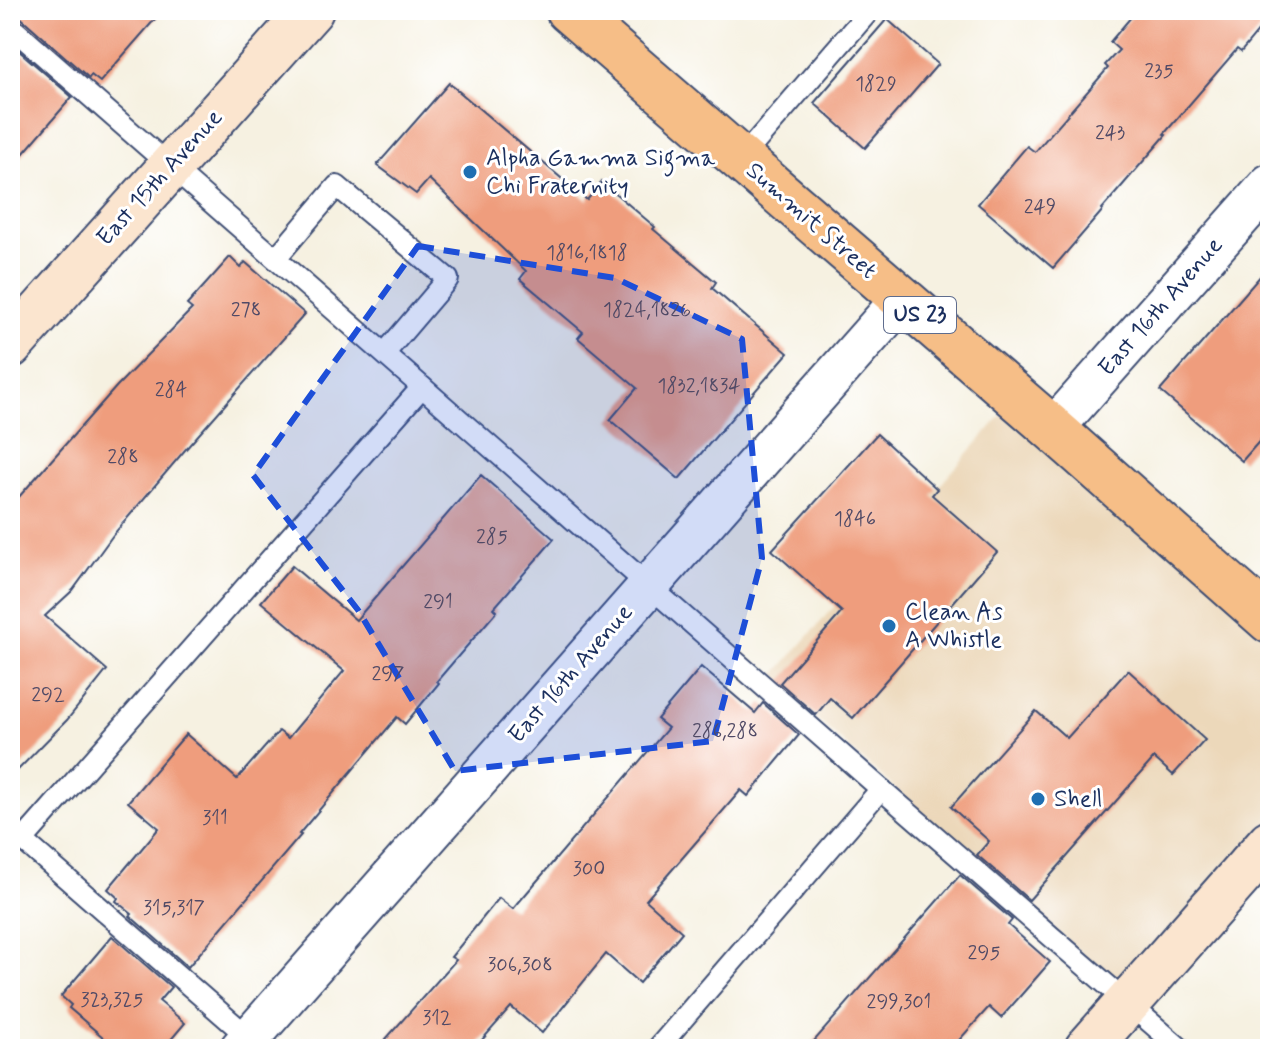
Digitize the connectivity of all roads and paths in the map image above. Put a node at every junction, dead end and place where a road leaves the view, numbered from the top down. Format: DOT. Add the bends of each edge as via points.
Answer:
graph roads {
  1 [pos="311,10"];
  2 [pos="568,10"];
  3 [pos="870,10"];
  4 [pos="10,26"];
  5 [pos="740,160"];
  6 [pos="170,166"];
  7 [pos="1270,184"];
  8 [pos="276,258"];
  9 [pos="902,299"];
  10 [pos="10,346"];
  11 [pos="385,353"];
  12 [pos="422,387"];
  13 [pos="1053,429"];
  14 [pos="650,585"];
  15 [pos="1270,621"];
  16 [pos="881,789"];
  17 [pos="17,834"];
  18 [pos="1270,842"];
  19 [pos="1128,1003"];
  20 [pos="251,1045"];
  21 [pos="657,1049"];
  22 [pos="1087,1049"];
  23 [pos="1181,1049"];
  1 -- 6 [label="street, East 15th Avenue"];
  2 -- 5 [label="main road, Summit Street / US 23"];
  3 -- 5 [label="lane"];
  4 -- 6 [label="lane"];
  5 -- 9 [label="main road, Summit Street / US 23"];
  6 -- 8 [label="lane"];
  6 -- 10 [label="street, East 15th Avenue"];
  7 -- 13 [label="street, East 16th Avenue"];
  8 -- 11 [label="lane"];
  8 -- 11 [label="lane" via="337,186 448,279"];
  9 -- 13 [label="main road, Summit Street / US 23"];
  9 -- 14 [label="street, East 16th Avenue"];
  11 -- 12 [label="lane"];
  12 -- 14 [label="lane"];
  12 -- 17 [label="lane"];
  13 -- 15 [label="main road, Summit Street / US 23"];
  14 -- 16 [label="lane"];
  14 -- 20 [label="street, East 16th Avenue"];
  16 -- 19 [label="lane"];
  16 -- 21 [label="lane"];
  17 -- 20 [label="lane"];
  18 -- 19 [label="street"];
  19 -- 22 [label="street"];
  19 -- 23 [label="lane"];
}
